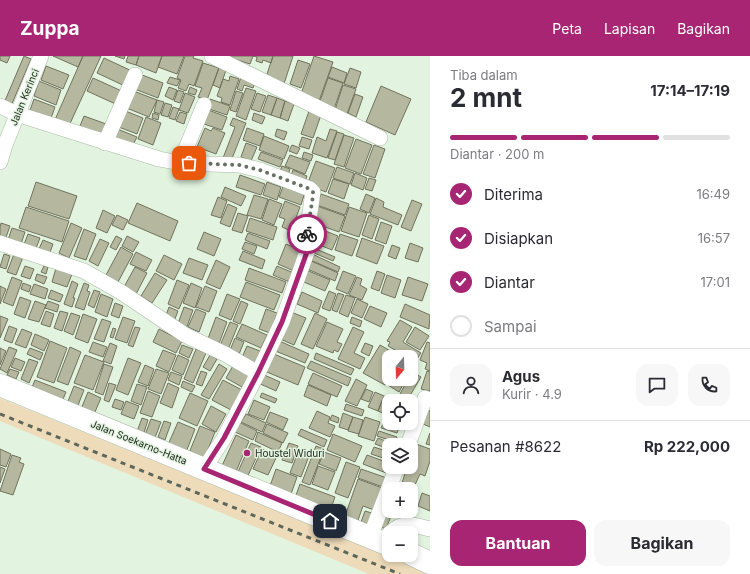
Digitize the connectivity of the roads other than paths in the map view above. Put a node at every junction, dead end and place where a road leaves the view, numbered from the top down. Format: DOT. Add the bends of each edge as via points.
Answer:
graph roads {
  1 [pos="41,56"];
  2 [pos="212,56"];
  3 [pos="135,75"];
  4 [pos="204,105"];
  5 [pos="0,106"];
  6 [pos="18,114"];
  7 [pos="380,138"];
  8 [pos="105,143"];
  9 [pos="0,162"];
  10 [pos="180,163"];
  11 [pos="0,243"];
  12 [pos="258,373"];
  13 [pos="0,385"];
  14 [pos="425,398"];
  15 [pos="411,438"];
  16 [pos="204,469"];
  17 [pos="396,474"];
  18 [pos="386,526"];
  19 [pos="398,526"];
  20 [pos="414,526"];
  21 [pos="418,527"];
  22 [pos="430,529"];
  23 [pos="382,538"];
  24 [pos="418,557"];
  25 [pos="430,562"];
  1 -- 6 [label="street, Jalan Kerinci"];
  2 -- 7 [label="street"];
  3 -- 8 [label="street"];
  4 -- 10 [label="street"];
  5 -- 6 [label="street"];
  6 -- 8 [label="street"];
  6 -- 9 [label="street, Jalan Kerinci"];
  8 -- 10 [label="street"];
  10 -- 12 [label="street" via="239,165 260,170 313,192 307,232 308,249 282,322"];
  11 -- 12 [label="street" via="84,271 121,292 184,336"];
  12 -- 16 [label="street" via="224,438"];
  13 -- 16 [label="highway, Jalan Soekarno-Hatta"];
  14 -- 15 [label="street"];
  16 -- 23 [label="highway, Jalan Soekarno-Hatta"];
  17 -- 18 [label="street"];
  19 -- 20 [label="street"];
  21 -- 22 [label="street"];
  24 -- 25 [label="highway"];
}
